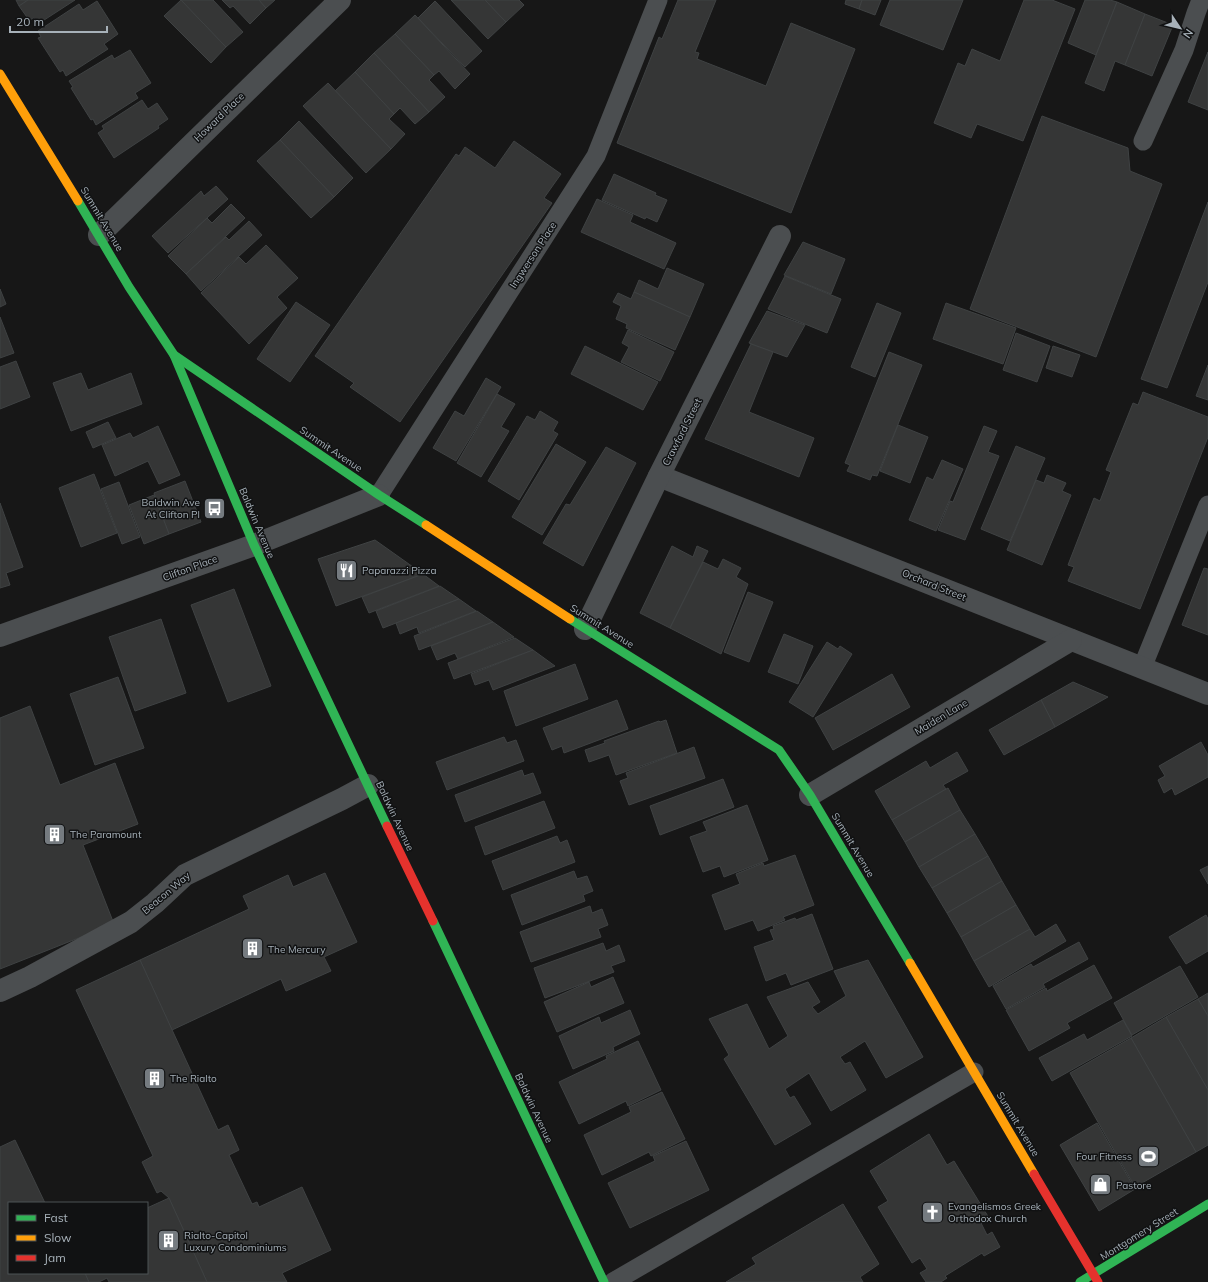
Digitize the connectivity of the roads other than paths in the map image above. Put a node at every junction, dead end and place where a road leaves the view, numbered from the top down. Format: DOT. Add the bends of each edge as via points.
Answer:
graph roads {
  1 [pos="340,0"];
  2 [pos="658,0"];
  3 [pos="1201,0"];
  4 [pos="0,74"];
  5 [pos="5,94"];
  6 [pos="1143,142"];
  7 [pos="99,235"];
  8 [pos="780,236"];
  9 [pos="174,355"];
  10 [pos="660,476"];
  11 [pos="379,495"];
  12 [pos="1208,504"];
  13 [pos="254,545"];
  14 [pos="585,629"];
  15 [pos="0,636"];
  16 [pos="1071,640"];
  17 [pos="1142,668"];
  18 [pos="1208,694"];
  19 [pos="368,785"];
  20 [pos="810,795"];
  21 [pos="0,991"];
  22 [pos="974,1072"];
  23 [pos="1208,1204"];
  24 [pos="1096,1278"];
  25 [pos="604,1282"];
  26 [pos="613,1282"];
  27 [pos="1080,1282"];
  1 -- 7 [label="street, Howard Place"];
  2 -- 11 [label="lane, Ingwerson Place" via="596,156"];
  3 -- 6 [label="lane" via="1184,50"];
  4 -- 5 [label="main road, Summit Avenue"];
  5 -- 7 [label="main road, Summit Avenue"];
  7 -- 9 [label="main road, Summit Avenue" via="129,287"];
  8 -- 10 [label="street, Crawford Street"];
  9 -- 11 [label="main road, Summit Avenue"];
  9 -- 13 [label="main road, Baldwin Avenue"];
  10 -- 14 [label="street, Crawford Street"];
  10 -- 16 [label="street, Orchard Street"];
  11 -- 13 [label="street, Clifton Place"];
  11 -- 14 [label="main road, Summit Avenue"];
  12 -- 17 [label="lane"];
  13 -- 15 [label="street, Clifton Place"];
  13 -- 19 [label="main road, Baldwin Avenue"];
  14 -- 20 [label="main road, Summit Avenue" via="779,750"];
  16 -- 17 [label="street, Orchard Street"];
  16 -- 20 [label="street, Maiden Lane"];
  17 -- 18 [label="street, Orchard Street"];
  19 -- 21 [label="street, Beacon Way" via="185,875 131,922"];
  19 -- 25 [label="main road, Baldwin Avenue"];
  20 -- 22 [label="main road, Summit Avenue"];
  22 -- 24 [label="main road, Summit Avenue"];
  22 -- 26 [label="lane"];
  23 -- 24 [label="main road, Montgomery Street"];
  24 -- 27 [label="main road, Montgomery Street"];
}
